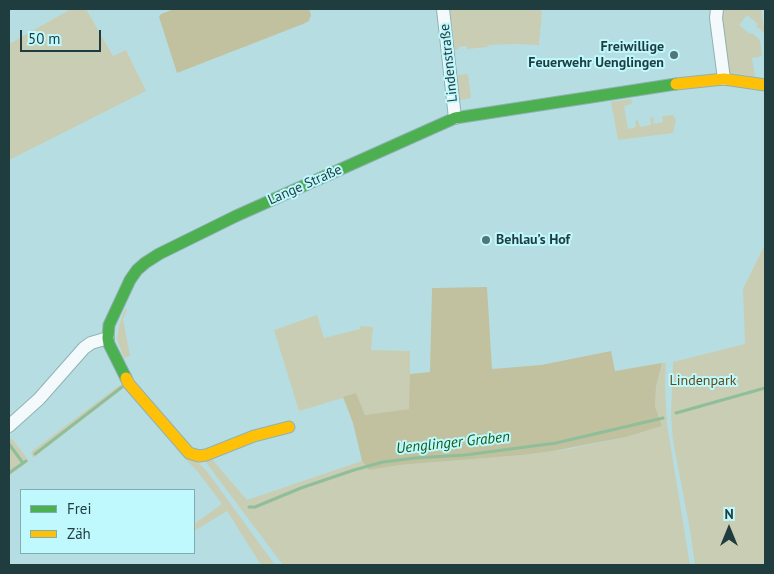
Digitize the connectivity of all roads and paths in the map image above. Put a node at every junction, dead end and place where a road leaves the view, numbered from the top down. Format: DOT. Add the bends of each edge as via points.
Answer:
graph roads {
  1 [pos="443,9"];
  2 [pos="718,9"];
  3 [pos="724,79"];
  4 [pos="765,85"];
  5 [pos="455,118"];
  6 [pos="108,338"];
  7 [pos="9,426"];
  8 [pos="289,427"];
  1 -- 5 [label="street, Lindenstraße"];
  2 -- 3 [label="street" via="716,18"];
  3 -- 4 [label="street, Lange Straße"];
  3 -- 5 [label="street, Lange Straße"];
  5 -- 6 [label="street, Lange Straße" via="159,254 137,270 130,280 110,325"];
  6 -- 7 [label="street" via="84,348 39,399"];
  6 -- 8 [label="street" via="130,384 189,453 199,456"];
}
